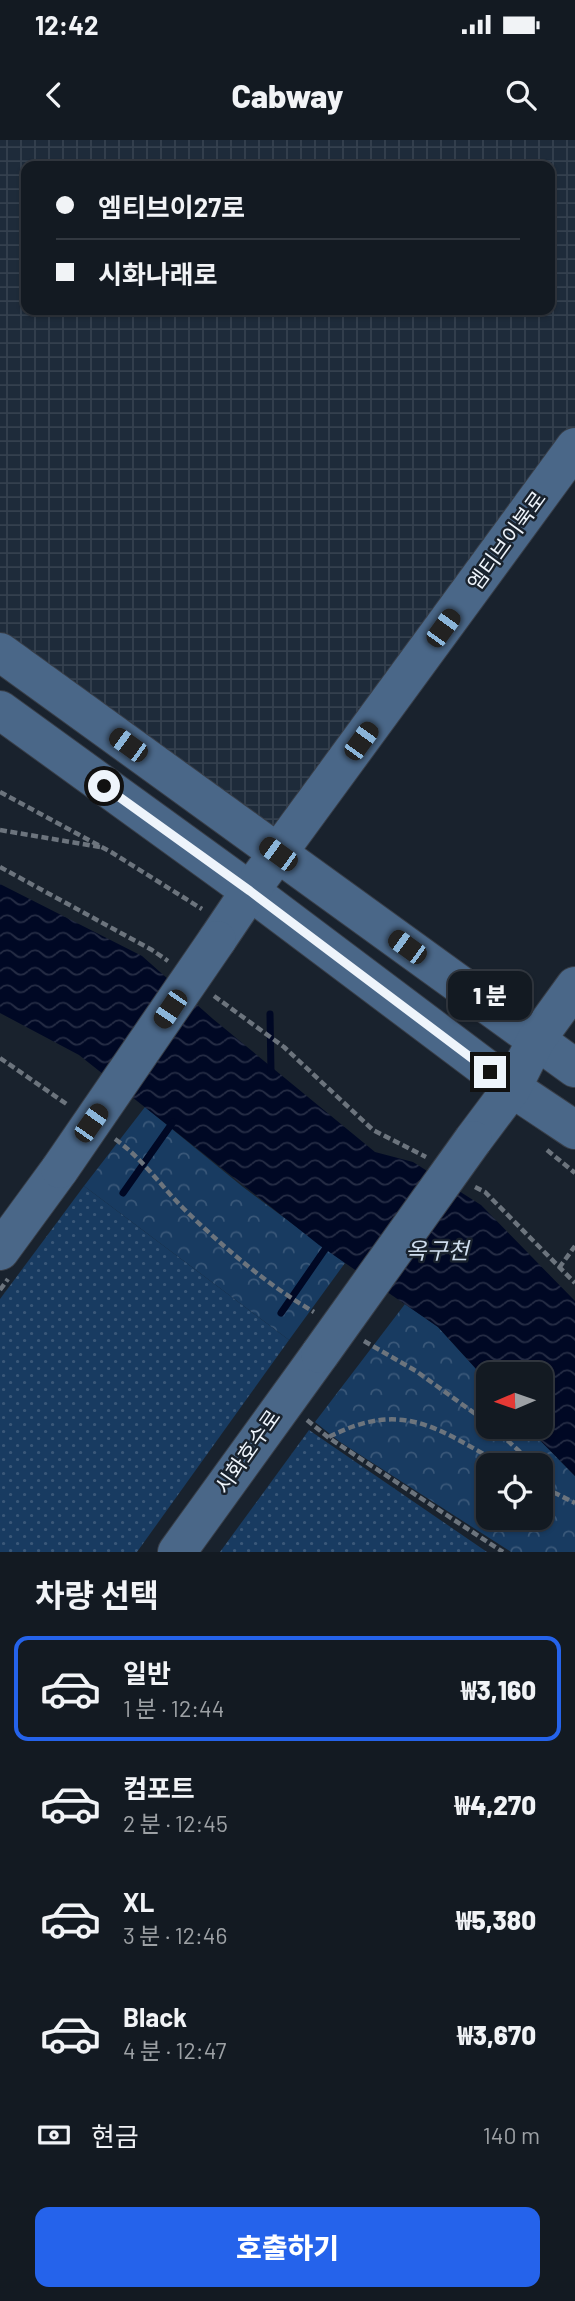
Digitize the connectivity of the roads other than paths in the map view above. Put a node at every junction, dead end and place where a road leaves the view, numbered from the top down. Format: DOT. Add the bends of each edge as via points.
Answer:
graph roads {
  1 [pos="575,447"];
  2 [pos="0,652"];
  3 [pos="0,710"];
  4 [pos="278,854"];
  5 [pos="250,891"];
  6 [pos="575,986"];
  7 [pos="536,1040"];
  8 [pos="575,1068"];
  9 [pos="512,1088"];
  10 [pos="560,1140"];
  11 [pos="0,1251"];
  12 [pos="177,1552"];
  1 -- 4 [label="street, 엠티브이북로"];
  2 -- 4 [label="street"];
  3 -- 5 [label="street"];
  4 -- 5 [label="street, 엠티브이북로"];
  4 -- 7 [label="street"];
  5 -- 9 [label="street"];
  5 -- 11 [label="street, 엠티브이북로, bridge"];
  6 -- 7 [label="street"];
  7 -- 8 [label="street"];
  7 -- 9 [label="street"];
  9 -- 10 [label="street"];
  9 -- 12 [label="street, 시화호수로, bridge"];
}
